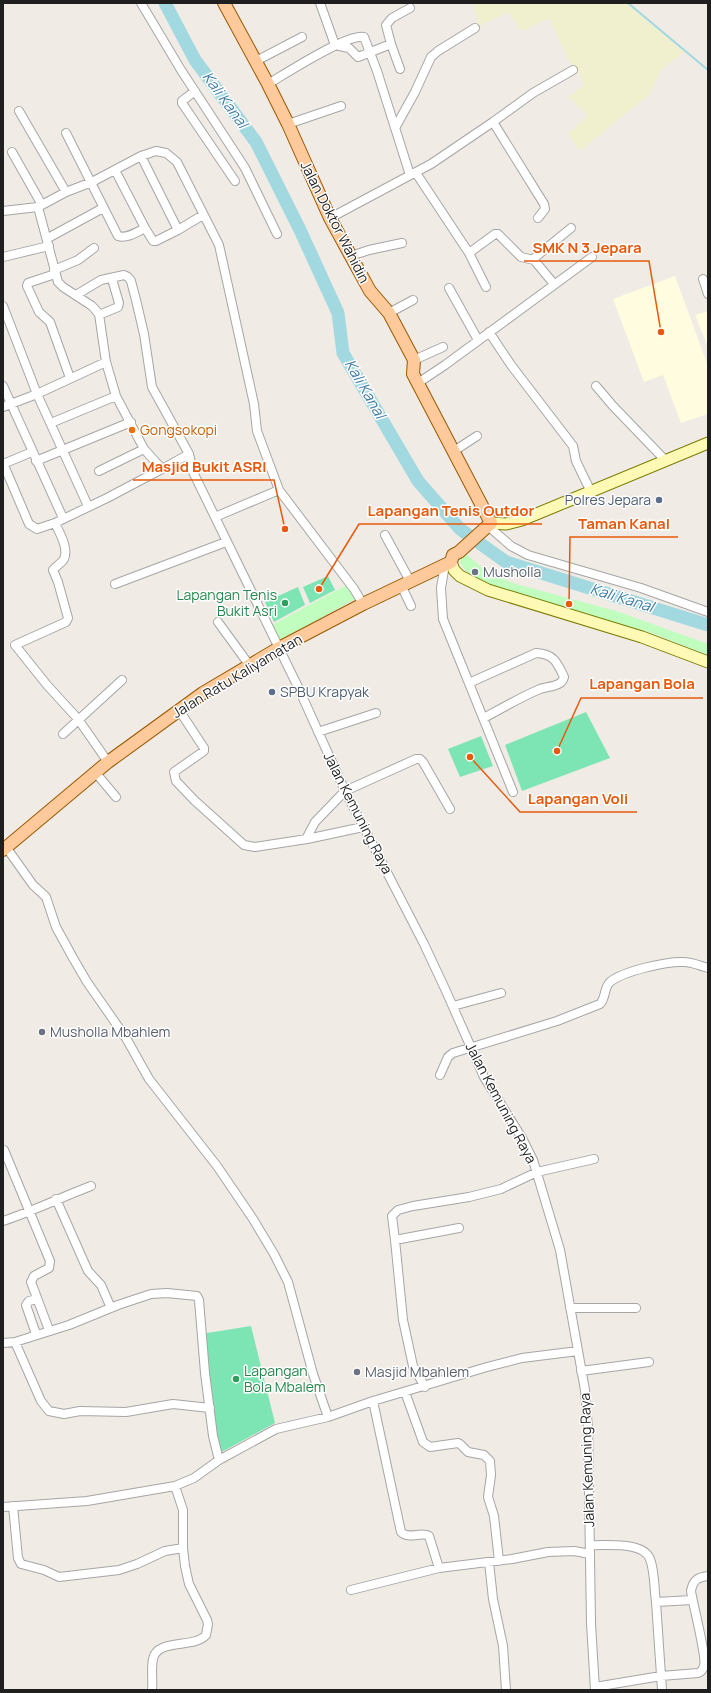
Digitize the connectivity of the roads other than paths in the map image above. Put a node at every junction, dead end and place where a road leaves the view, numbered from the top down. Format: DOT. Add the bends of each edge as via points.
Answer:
graph roads {
  1 [pos="141,3"];
  2 [pos="224,3"];
  3 [pos="320,3"];
  4 [pos="410,8"];
  5 [pos="475,28"];
  6 [pos="302,37"];
  7 [pos="391,44"];
  8 [pos="335,45"];
  9 [pos="371,53"];
  10 [pos="256,61"];
  11 [pos="400,69"];
  12 [pos="573,70"];
  13 [pos="268,84"];
  14 [pos="196,91"];
  15 [pos="341,106"];
  16 [pos="19,111"];
  17 [pos="493,122"];
  18 [pos="288,124"];
  19 [pos="396,128"];
  20 [pos="66,133"];
  21 [pos="12,152"];
  22 [pos="140,156"];
  23 [pos="115,170"];
  24 [pos="413,174"];
  25 [pos="235,181"];
  26 [pos="92,182"];
  27 [pos="66,192"];
  28 [pos="40,206"];
  29 [pos="103,208"];
  30 [pos="3,211"];
  31 [pos="203,215"];
  32 [pos="330,218"];
  33 [pos="538,218"];
  34 [pos="145,228"];
  35 [pos="571,228"];
  36 [pos="178,230"];
  37 [pos="277,234"];
  38 [pos="48,242"];
  39 [pos="402,243"];
  40 [pos="94,248"];
  41 [pos="469,254"];
  42 [pos="351,256"];
  43 [pos="592,257"];
  44 [pos="3,258"];
  45 [pos="533,259"];
  46 [pos="55,272"];
  47 [pos="112,279"];
  48 [pos="703,279"];
  49 [pos="554,284"];
  50 [pos="486,287"];
  51 [pos="449,288"];
  52 [pos="708,294"];
  53 [pos="76,295"];
  54 [pos="413,300"];
  55 [pos="3,306"];
  56 [pos="389,313"];
  57 [pos="99,315"];
  58 [pos="489,332"];
  59 [pos="478,340"];
  60 [pos="443,347"];
  61 [pos="414,360"];
  62 [pos="106,362"];
  63 [pos="70,378"];
  64 [pos="418,383"];
  65 [pos="3,386"];
  66 [pos="596,386"];
  67 [pos="37,394"];
  68 [pos="116,396"];
  69 [pos="7,406"];
  70 [pos="131,422"];
  71 [pos="51,423"];
  72 [pos="476,436"];
  73 [pos="708,443"];
  74 [pos="144,449"];
  75 [pos="63,450"];
  76 [pos="454,451"];
  77 [pos="32,452"];
  78 [pos="189,454"];
  79 [pos="36,461"];
  80 [pos="666,461"];
  81 [pos="3,464"];
  82 [pos="162,469"];
  83 [pos="99,471"];
  84 [pos="279,490"];
  85 [pos="591,492"];
  86 [pos="88,506"];
  87 [pos="215,517"];
  88 [pos="63,518"];
  89 [pos="55,523"];
  90 [pos="488,525"];
  91 [pos="385,536"];
  92 [pos="226,542"];
  93 [pos="448,563"];
  94 [pos="405,583"];
  95 [pos="115,584"];
  96 [pos="363,604"];
  97 [pos="411,606"];
  98 [pos="708,612"];
  99 [pos="218,622"];
  100 [pos="280,648"];
  101 [pos="708,662"];
  102 [pos="250,666"];
  103 [pos="122,680"];
  104 [pos="469,683"];
  105 [pos="179,710"];
  106 [pos="376,713"];
  107 [pos="484,718"];
  108 [pos="78,719"];
  109 [pos="318,732"];
  110 [pos="63,734"];
  111 [pos="108,762"];
  112 [pos="96,772"];
  113 [pos="345,791"];
  114 [pos="513,792"];
  115 [pos="116,797"];
  116 [pos="450,809"];
  117 [pos="363,827"];
  118 [pos="306,839"];
  119 [pos="5,848"];
  120 [pos="708,968"];
  121 [pos="501,993"];
  122 [pos="453,1006"];
  123 [pos="471,1047"];
  124 [pos="440,1075"];
  125 [pos="4,1150"];
  126 [pos="594,1159"];
  127 [pos="537,1172"];
  128 [pos="91,1186"];
  129 [pos="56,1200"];
  130 [pos="30,1212"];
  131 [pos="3,1222"];
  132 [pos="459,1228"];
  133 [pos="395,1240"];
  134 [pos="37,1298"];
  135 [pos="110,1308"];
  136 [pos="570,1308"];
  137 [pos="636,1308"];
  138 [pos="49,1330"];
  139 [pos="36,1334"];
  140 [pos="14,1342"];
  141 [pos="3,1343"];
  142 [pos="578,1351"];
  143 [pos="649,1362"];
  144 [pos="582,1371"];
  145 [pos="424,1386"];
  146 [pos="405,1392"];
  147 [pos="373,1402"];
  148 [pos="210,1408"];
  149 [pos="328,1417"];
  150 [pos="220,1460"];
  151 [pos="175,1486"];
  152 [pos="13,1506"];
  153 [pos="3,1507"];
  154 [pos="183,1548"];
  155 [pos="590,1550"];
  156 [pos="499,1561"];
  157 [pos="489,1562"];
  158 [pos="439,1568"];
  159 [pos="708,1576"];
  160 [pos="351,1590"];
  161 [pos="692,1600"];
  162 [pos="656,1602"];
  163 [pos="661,1676"];
  164 [pos="595,1689"];
  165 [pos="152,1690"];
  166 [pos="506,1690"];
  167 [pos="662,1690"];
  1 -- 14 [label="street"];
  2 -- 10 [label="main road, Jalan Doktor Wahidin"];
  3 -- 8 [label="street"];
  4 -- 7 [label="street" via="392,18 386,25"];
  5 -- 19 [label="street" via="431,57"];
  6 -- 10 [label="street"];
  7 -- 9 [label="street"];
  7 -- 11 [label="street"];
  8 -- 9 [label="street" via="350,48 358,57"];
  8 -- 9 [label="street" via="362,36 366,39"];
  8 -- 13 [label="street"];
  9 -- 19 [label="street"];
  10 -- 13 [label="main road, Jalan Doktor Wahidin"];
  12 -- 17 [label="street" via="533,93"];
  13 -- 18 [label="main road, Jalan Doktor Wahidin"];
  14 -- 25 [label="street" via="182,103"];
  14 -- 37 [label="street" via="245,168"];
  15 -- 18 [label="street"];
  16 -- 27 [label="street"];
  17 -- 24 [label="street"];
  17 -- 33 [label="street" via="545,207"];
  18 -- 32 [label="main road, Jalan Doktor Wahidin"];
  19 -- 24 [label="street"];
  20 -- 26 [label="street"];
  21 -- 28 [label="street"];
  22 -- 23 [label="street"];
  22 -- 31 [label="street" via="158,150 173,158"];
  22 -- 36 [label="street"];
  23 -- 26 [label="street"];
  23 -- 34 [label="street"];
  24 -- 32 [label="street"];
  24 -- 41 [label="street"];
  26 -- 27 [label="street"];
  26 -- 29 [label="street"];
  27 -- 28 [label="street"];
  28 -- 30 [label="street"];
  28 -- 38 [label="street"];
  29 -- 34 [label="street" via="120,236 127,236"];
  29 -- 38 [label="street"];
  31 -- 36 [label="street"];
  31 -- 84 [label="street" via="220,250 254,404 257,431"];
  32 -- 42 [label="main road, Jalan Doktor Wahidin"];
  34 -- 36 [label="street" via="155,242"];
  35 -- 45 [label="street"];
  38 -- 44 [label="street"];
  38 -- 46 [label="street"];
  39 -- 42 [label="street"];
  40 -- 46 [label="street"];
  41 -- 45 [label="street" via="497,234 521,257"];
  41 -- 50 [label="street"];
  42 -- 56 [label="main road, Jalan Doktor Wahidin" via="370,291"];
  43 -- 49 [label="street"];
  45 -- 49 [label="street"];
  46 -- 53 [label="street" via="60,284"];
  46 -- 63 [label="street" via="27,286 39,312 50,322"];
  47 -- 53 [label="street" via="101,280"];
  47 -- 57 [label="street" via="118,307"];
  47 -- 78 [label="street, Jalan Kemuning Raya" via="126,276 131,281 144,334 152,387"];
  48 -- 52 [label="street"];
  49 -- 58 [label="street"];
  51 -- 59 [label="street"];
  53 -- 57 [label="street" via="96,309"];
  54 -- 56 [label="street"];
  55 -- 67 [label="street"];
  56 -- 61 [label="main road, Jalan Doktor Wahidin"];
  57 -- 62 [label="street"];
  58 -- 59 [label="street"];
  58 -- 85 [label="street" via="573,446 576,462"];
  59 -- 64 [label="street"];
  60 -- 61 [label="street"];
  61 -- 64 [label="main road, Jalan Doktor Wahidin" via="413,374"];
  62 -- 63 [label="street"];
  62 -- 68 [label="street"];
  63 -- 67 [label="street"];
  64 -- 76 [label="main road, Jalan Doktor Wahidin"];
  65 -- 69 [label="street"];
  66 -- 80 [label="street"];
  67 -- 69 [label="street"];
  67 -- 71 [label="street"];
  68 -- 70 [label="street"];
  68 -- 71 [label="street"];
  69 -- 77 [label="street"];
  70 -- 74 [label="street"];
  70 -- 75 [label="street"];
  71 -- 75 [label="street"];
  72 -- 76 [label="street"];
  73 -- 80 [label="main road"];
  74 -- 82 [label="street"];
  74 -- 83 [label="street"];
  75 -- 79 [label="street"];
  75 -- 86 [label="street"];
  76 -- 90 [label="main road, Jalan Doktor Wahidin"];
  77 -- 79 [label="street"];
  77 -- 81 [label="street"];
  78 -- 82 [label="street"];
  78 -- 87 [label="street, Jalan Kemuning Raya" via="193,472"];
  79 -- 88 [label="street"];
  80 -- 85 [label="main road"];
  81 -- 89 [label="street" via="31,526 38,529"];
  82 -- 86 [label="street"];
  84 -- 87 [label="street"];
  84 -- 96 [label="street"];
  85 -- 90 [label="main road" via="522,520"];
  86 -- 88 [label="street"];
  87 -- 92 [label="street, Jalan Kemuning Raya"];
  88 -- 89 [label="street"];
  89 -- 108 [label="street" via="65,553 63,560 53,570 68,618 66,622 15,645"];
  90 -- 93 [label="main road" via="453,555"];
  90 -- 98 [label="street" via="511,546 528,555 641,588"];
  91 -- 94 [label="street"];
  92 -- 95 [label="street"];
  92 -- 100 [label="street, Jalan Kemuning Raya"];
  93 -- 94 [label="main road, Jalan Ratu Kaliyamatan"];
  93 -- 101 [label="main road" via="460,576 488,590 642,637"];
  93 -- 104 [label="street" via="441,588 443,619"];
  94 -- 96 [label="main road, Jalan Ratu Kaliyamatan"];
  94 -- 97 [label="street"];
  96 -- 100 [label="main road, Jalan Ratu Kaliyamatan"];
  99 -- 102 [label="street"];
  100 -- 102 [label="main road, Jalan Ratu Kaliyamatan"];
  100 -- 109 [label="street, Jalan Kemuning Raya"];
  102 -- 105 [label="main road, Jalan Ratu Kaliyamatan"];
  103 -- 108 [label="street"];
  104 -- 107 [label="street"];
  104 -- 107 [label="street" via="536,653 544,653 553,658 564,677 558,684 540,689"];
  105 -- 111 [label="main road, Jalan Ratu Kaliyamatan"];
  105 -- 118 [label="street" via="204,748 202,754 173,774 194,800 247,846"];
  106 -- 109 [label="street"];
  107 -- 114 [label="street"];
  108 -- 110 [label="street"];
  108 -- 111 [label="street"];
  109 -- 113 [label="street, Jalan Kemuning Raya"];
  111 -- 112 [label="main road, Jalan Ratu Kaliyamatan"];
  112 -- 115 [label="street"];
  112 -- 119 [label="main road, Jalan Ratu Kaliyamatan"];
  113 -- 116 [label="street" via="420,759"];
  113 -- 117 [label="street, Jalan Kemuning Raya"];
  113 -- 118 [label="street" via="315,822"];
  117 -- 118 [label="street"];
  117 -- 122 [label="street, Jalan Kemuning Raya" via="393,882"];
  119 -- 149 [label="street" via="33,885 46,897 56,927 73,958 126,1038 149,1079 217,1166 274,1254 288,1282 313,1374"];
  120 -- 123 [label="street" via="692,963 670,962 634,971 611,982 600,1004 557,1021"];
  121 -- 122 [label="street"];
  122 -- 123 [label="street, Jalan Kemuning Raya"];
  123 -- 124 [label="street" via="450,1055"];
  123 -- 127 [label="street, Jalan Kemuning Raya" via="484,1077 522,1138"];
  125 -- 130 [label="street"];
  126 -- 127 [label="street"];
  127 -- 133 [label="street" via="501,1189 398,1210 392,1216"];
  127 -- 136 [label="street, Jalan Kemuning Raya" via="560,1250"];
  128 -- 129 [label="street"];
  129 -- 130 [label="street"];
  129 -- 135 [label="street" via="88,1271 102,1285"];
  130 -- 131 [label="street"];
  130 -- 134 [label="street" via="50,1265 32,1278"];
  132 -- 133 [label="street"];
  133 -- 145 [label="street" via="403,1320 413,1366"];
  134 -- 138 [label="street"];
  134 -- 139 [label="street" via="26,1305"];
  135 -- 138 [label="street"];
  135 -- 148 [label="street" via="160,1293 198,1297"];
  136 -- 137 [label="street"];
  136 -- 142 [label="street, Jalan Kemuning Raya"];
  138 -- 139 [label="street"];
  139 -- 140 [label="street"];
  140 -- 141 [label="street"];
  140 -- 148 [label="street" via="41,1401 55,1413 126,1412 173,1404"];
  142 -- 144 [label="street, Jalan Kemuning Raya"];
  142 -- 145 [label="street" via="522,1358"];
  143 -- 144 [label="street"];
  144 -- 155 [label="street, Jalan Kemuning Raya" via="588,1428"];
  145 -- 146 [label="street"];
  146 -- 147 [label="street"];
  146 -- 156 [label="street" via="423,1442 430,1447 458,1443 468,1452 484,1455 490,1460 488,1497 494,1516"];
  147 -- 149 [label="street"];
  147 -- 158 [label="street" via="402,1532 407,1536 429,1536"];
  148 -- 150 [label="street" via="213,1436"];
  149 -- 150 [label="street" via="265,1434"];
  150 -- 151 [label="street" via="194,1478"];
  151 -- 152 [label="street" via="87,1501"];
  151 -- 154 [label="street" via="183,1510"];
  152 -- 153 [label="street"];
  152 -- 154 [label="street" via="18,1558 21,1564 60,1577 119,1570 165,1551"];
  154 -- 165 [label="street" via="189,1584 207,1620 208,1630 199,1642 170,1645 156,1652 152,1663"];
  155 -- 156 [label="street" via="548,1552"];
  155 -- 162 [label="street" via="632,1546 644,1552 650,1558"];
  155 -- 164 [label="street, Jalan Kemuning Raya"];
  156 -- 157 [label="street"];
  157 -- 158 [label="street"];
  157 -- 166 [label="street" via="493,1599 504,1652"];
  158 -- 160 [label="street"];
  159 -- 161 [label="street" via="698,1577 694,1583 691,1589"];
  161 -- 162 [label="street"];
  161 -- 163 [label="street" via="705,1665 698,1673"];
  162 -- 163 [label="street"];
  163 -- 164 [label="street"];
  163 -- 167 [label="street"];
}
